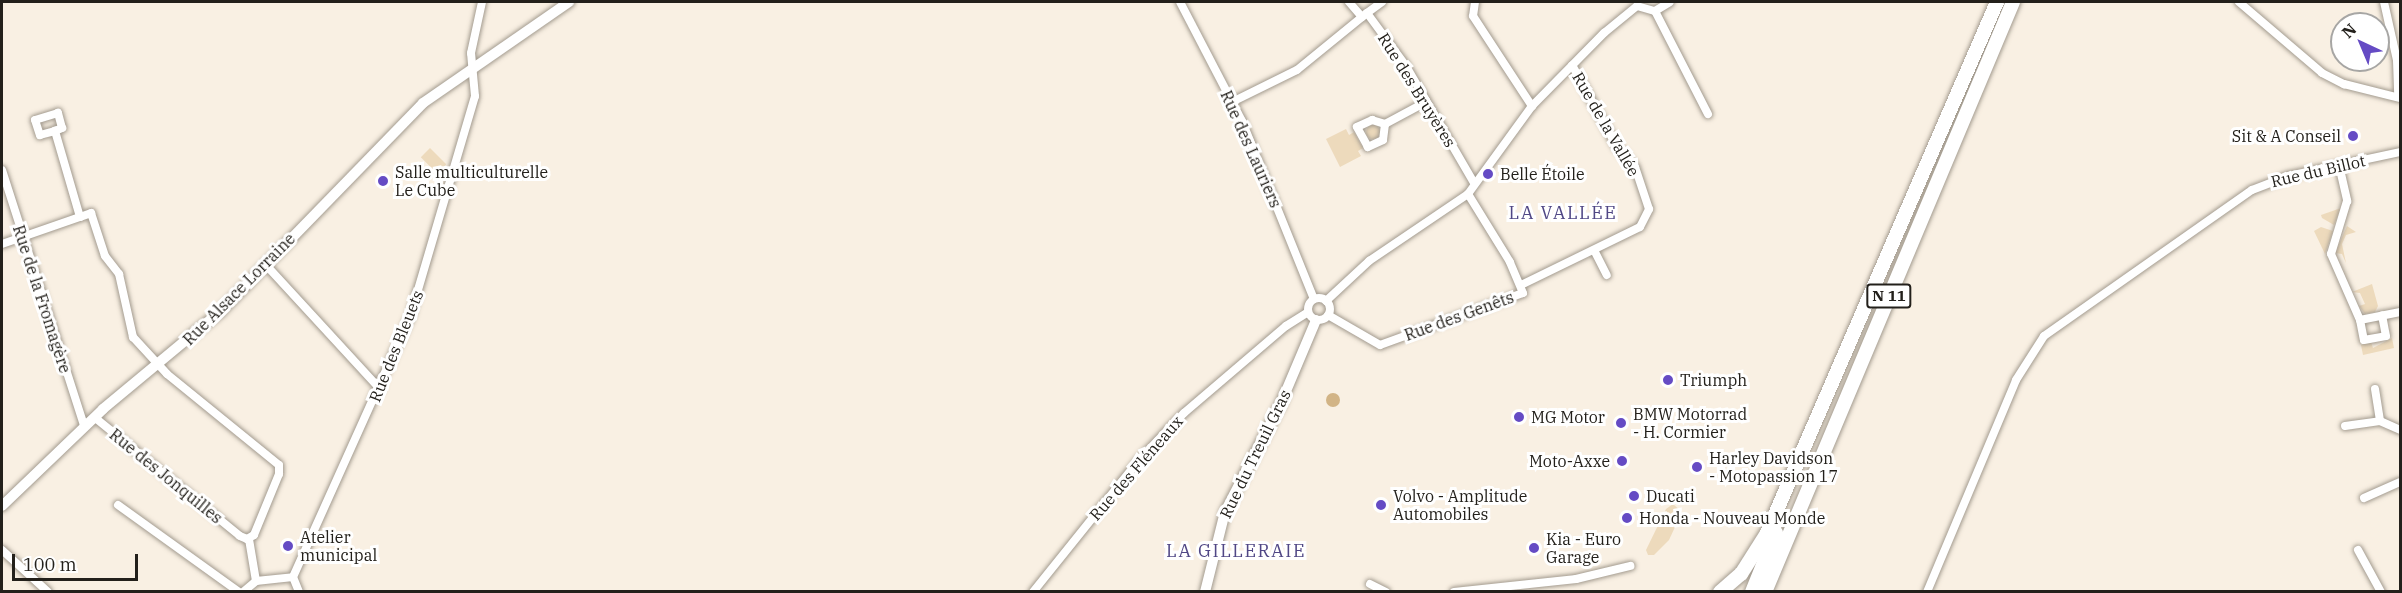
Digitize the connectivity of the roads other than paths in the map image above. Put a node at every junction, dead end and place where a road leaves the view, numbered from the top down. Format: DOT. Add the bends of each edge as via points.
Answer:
graph roads {
  1 [pos="482,2"];
  2 [pos="569,2"];
  3 [pos="1180,2"];
  4 [pos="1349,2"];
  5 [pos="1382,2"];
  6 [pos="1475,2"];
  7 [pos="1670,2"];
  8 [pos="1997,2"];
  9 [pos="2013,2"];
  10 [pos="2240,2"];
  11 [pos="2384,2"];
  12 [pos="1637,4"];
  13 [pos="1655,11"];
  14 [pos="1365,15"];
  15 [pos="1572,64"];
  16 [pos="474,70"];
  17 [pos="2399,97"];
  18 [pos="1232,102"];
  19 [pos="1426,102"];
  20 [pos="1532,106"];
  21 [pos="1708,114"];
  22 [pos="1385,124"];
  23 [pos="55,131"];
  24 [pos="2400,152"];
  25 [pos="2339,165"];
  26 [pos="2,170"];
  27 [pos="1925,171"];
  28 [pos="1474,183"];
  29 [pos="5,193"];
  30 [pos="1468,194"];
  31 [pos="80,217"];
  32 [pos="21,236"];
  33 [pos="2,244"];
  34 [pos="1594,250"];
  35 [pos="266,265"];
  36 [pos="1607,276"];
  37 [pos="1521,285"];
  38 [pos="1314,299"];
  39 [pos="1326,301"];
  40 [pos="2400,312"];
  41 [pos="1328,315"];
  42 [pos="2382,315"];
  43 [pos="1312,316"];
  44 [pos="2360,320"];
  45 [pos="158,365"];
  46 [pos="380,389"];
  47 [pos="2375,389"];
  48 [pos="94,417"];
  49 [pos="2380,421"];
  50 [pos="84,426"];
  51 [pos="2345,426"];
  52 [pos="2400,430"];
  53 [pos="2400,482"];
  54 [pos="2364,498"];
  55 [pos="118,505"];
  56 [pos="2,506"];
  57 [pos="249,538"];
  58 [pos="2,550"];
  59 [pos="2358,550"];
  60 [pos="1630,566"];
  61 [pos="292,577"];
  62 [pos="256,581"];
  63 [pos="1370,584"];
  64 [pos="48,591"];
  65 [pos="241,591"];
  66 [pos="299,591"];
  67 [pos="1033,591"];
  68 [pos="1205,591"];
  69 [pos="1386,591"];
  70 [pos="1454,591"];
  71 [pos="1720,591"];
  72 [pos="1752,591"];
  73 [pos="1765,591"];
  74 [pos="1927,591"];
  75 [pos="2381,591"];
  1 -- 16 [label="street, Rue des Bleuets" via="471,53"];
  2 -- 16 [label="street, Rue Alsace Lorraine" via="505,43"];
  3 -- 18 [label="street, Rue des Lauriers"];
  4 -- 14 [label="street, Rue des Bruyères"];
  5 -- 14 [label="street"];
  6 -- 20 [label="street" via="1473,16"];
  7 -- 13 [label="street"];
  8 -- 27 [label="highway, N 11"];
  9 -- 73 [label="highway, N 11"];
  10 -- 17 [label="street" via="2322,73 2343,84"];
  11 -- 17 [label="street" via="2397,60"];
  12 -- 13 [label="street"];
  12 -- 15 [label="street"];
  13 -- 21 [label="street"];
  14 -- 18 [label="street" via="1297,70"];
  14 -- 19 [label="street, Rue des Bruyères" via="1406,66"];
  15 -- 20 [label="street"];
  15 -- 34 [label="street, Rue de la Vallée" via="1616,145 1635,167 1649,209 1640,227"];
  16 -- 35 [label="street, Rue Alsace Lorraine" via="442,87 402,123"];
  16 -- 46 [label="street, Rue des Bleuets" via="476,96 410,317"];
  18 -- 38 [label="street, Rue des Lauriers"];
  19 -- 22 [label="street"];
  19 -- 28 [label="street, Rue des Bruyères"];
  20 -- 28 [label="street"];
  23 -- 31 [label="street"];
  24 -- 25 [label="street, Rue du Billot"];
  25 -- 44 [label="street" via="2347,201 2331,254"];
  25 -- 74 [label="street, Rue du Billot" via="2274,180 2238,198 2064,321 2035,346 2016,380"];
  26 -- 29 [label="street, Rue de la Fromagère"];
  27 -- 71 [label="highway" via="1767,533 1741,574"];
  27 -- 72 [label="highway, N 11"];
  28 -- 30 [label="street"];
  29 -- 32 [label="street, Rue de la Fromagère"];
  30 -- 37 [label="street, Rue des Genêts"];
  30 -- 39 [label="street" via="1369,261"];
  31 -- 32 [label="street"];
  31 -- 45 [label="street" via="91,213 105,256 119,274 133,337"];
  32 -- 33 [label="street"];
  32 -- 50 [label="street, Rue de la Fromagère"];
  34 -- 36 [label="street"];
  34 -- 37 [label="street, Rue de la Vallée"];
  35 -- 45 [label="street, Rue Alsace Lorraine" via="220,312"];
  35 -- 46 [label="street"];
  37 -- 41 [label="street, Rue des Genêts" via="1523,293 1384,345 1373,343"];
  38 -- 39 [label="street"];
  38 -- 43 [label="street, Rue du Treuil Gras"];
  39 -- 41 [label="street"];
  40 -- 42 [label="street"];
  41 -- 43 [label="street"];
  42 -- 44 [label="street"];
  42 -- 44 [label="street" via="2386,336 2364,340"];
  43 -- 67 [label="street, Rue des Fléneaux" via="1296,318 1184,413 1139,460"];
  43 -- 68 [label="street, Rue du Treuil Gras" via="1281,403 1225,512"];
  45 -- 48 [label="street, Rue Alsace Lorraine"];
  45 -- 57 [label="street" via="279,465 267,508"];
  46 -- 61 [label="street, Rue des Bleuets"];
  47 -- 49 [label="street"];
  48 -- 50 [label="street, Rue Alsace Lorraine"];
  48 -- 57 [label="street, Rue des Jonquilles" via="240,536"];
  49 -- 51 [label="street"];
  49 -- 52 [label="street"];
  50 -- 56 [label="street, Rue Alsace Lorraine"];
  53 -- 54 [label="street"];
  55 -- 65 [label="street"];
  57 -- 62 [label="street"];
  58 -- 64 [label="street"];
  59 -- 75 [label="street"];
  60 -- 70 [label="street" via="1576,579"];
  61 -- 62 [label="street"];
  61 -- 66 [label="street"];
  62 -- 65 [label="street"];
  63 -- 69 [label="street"];
}
